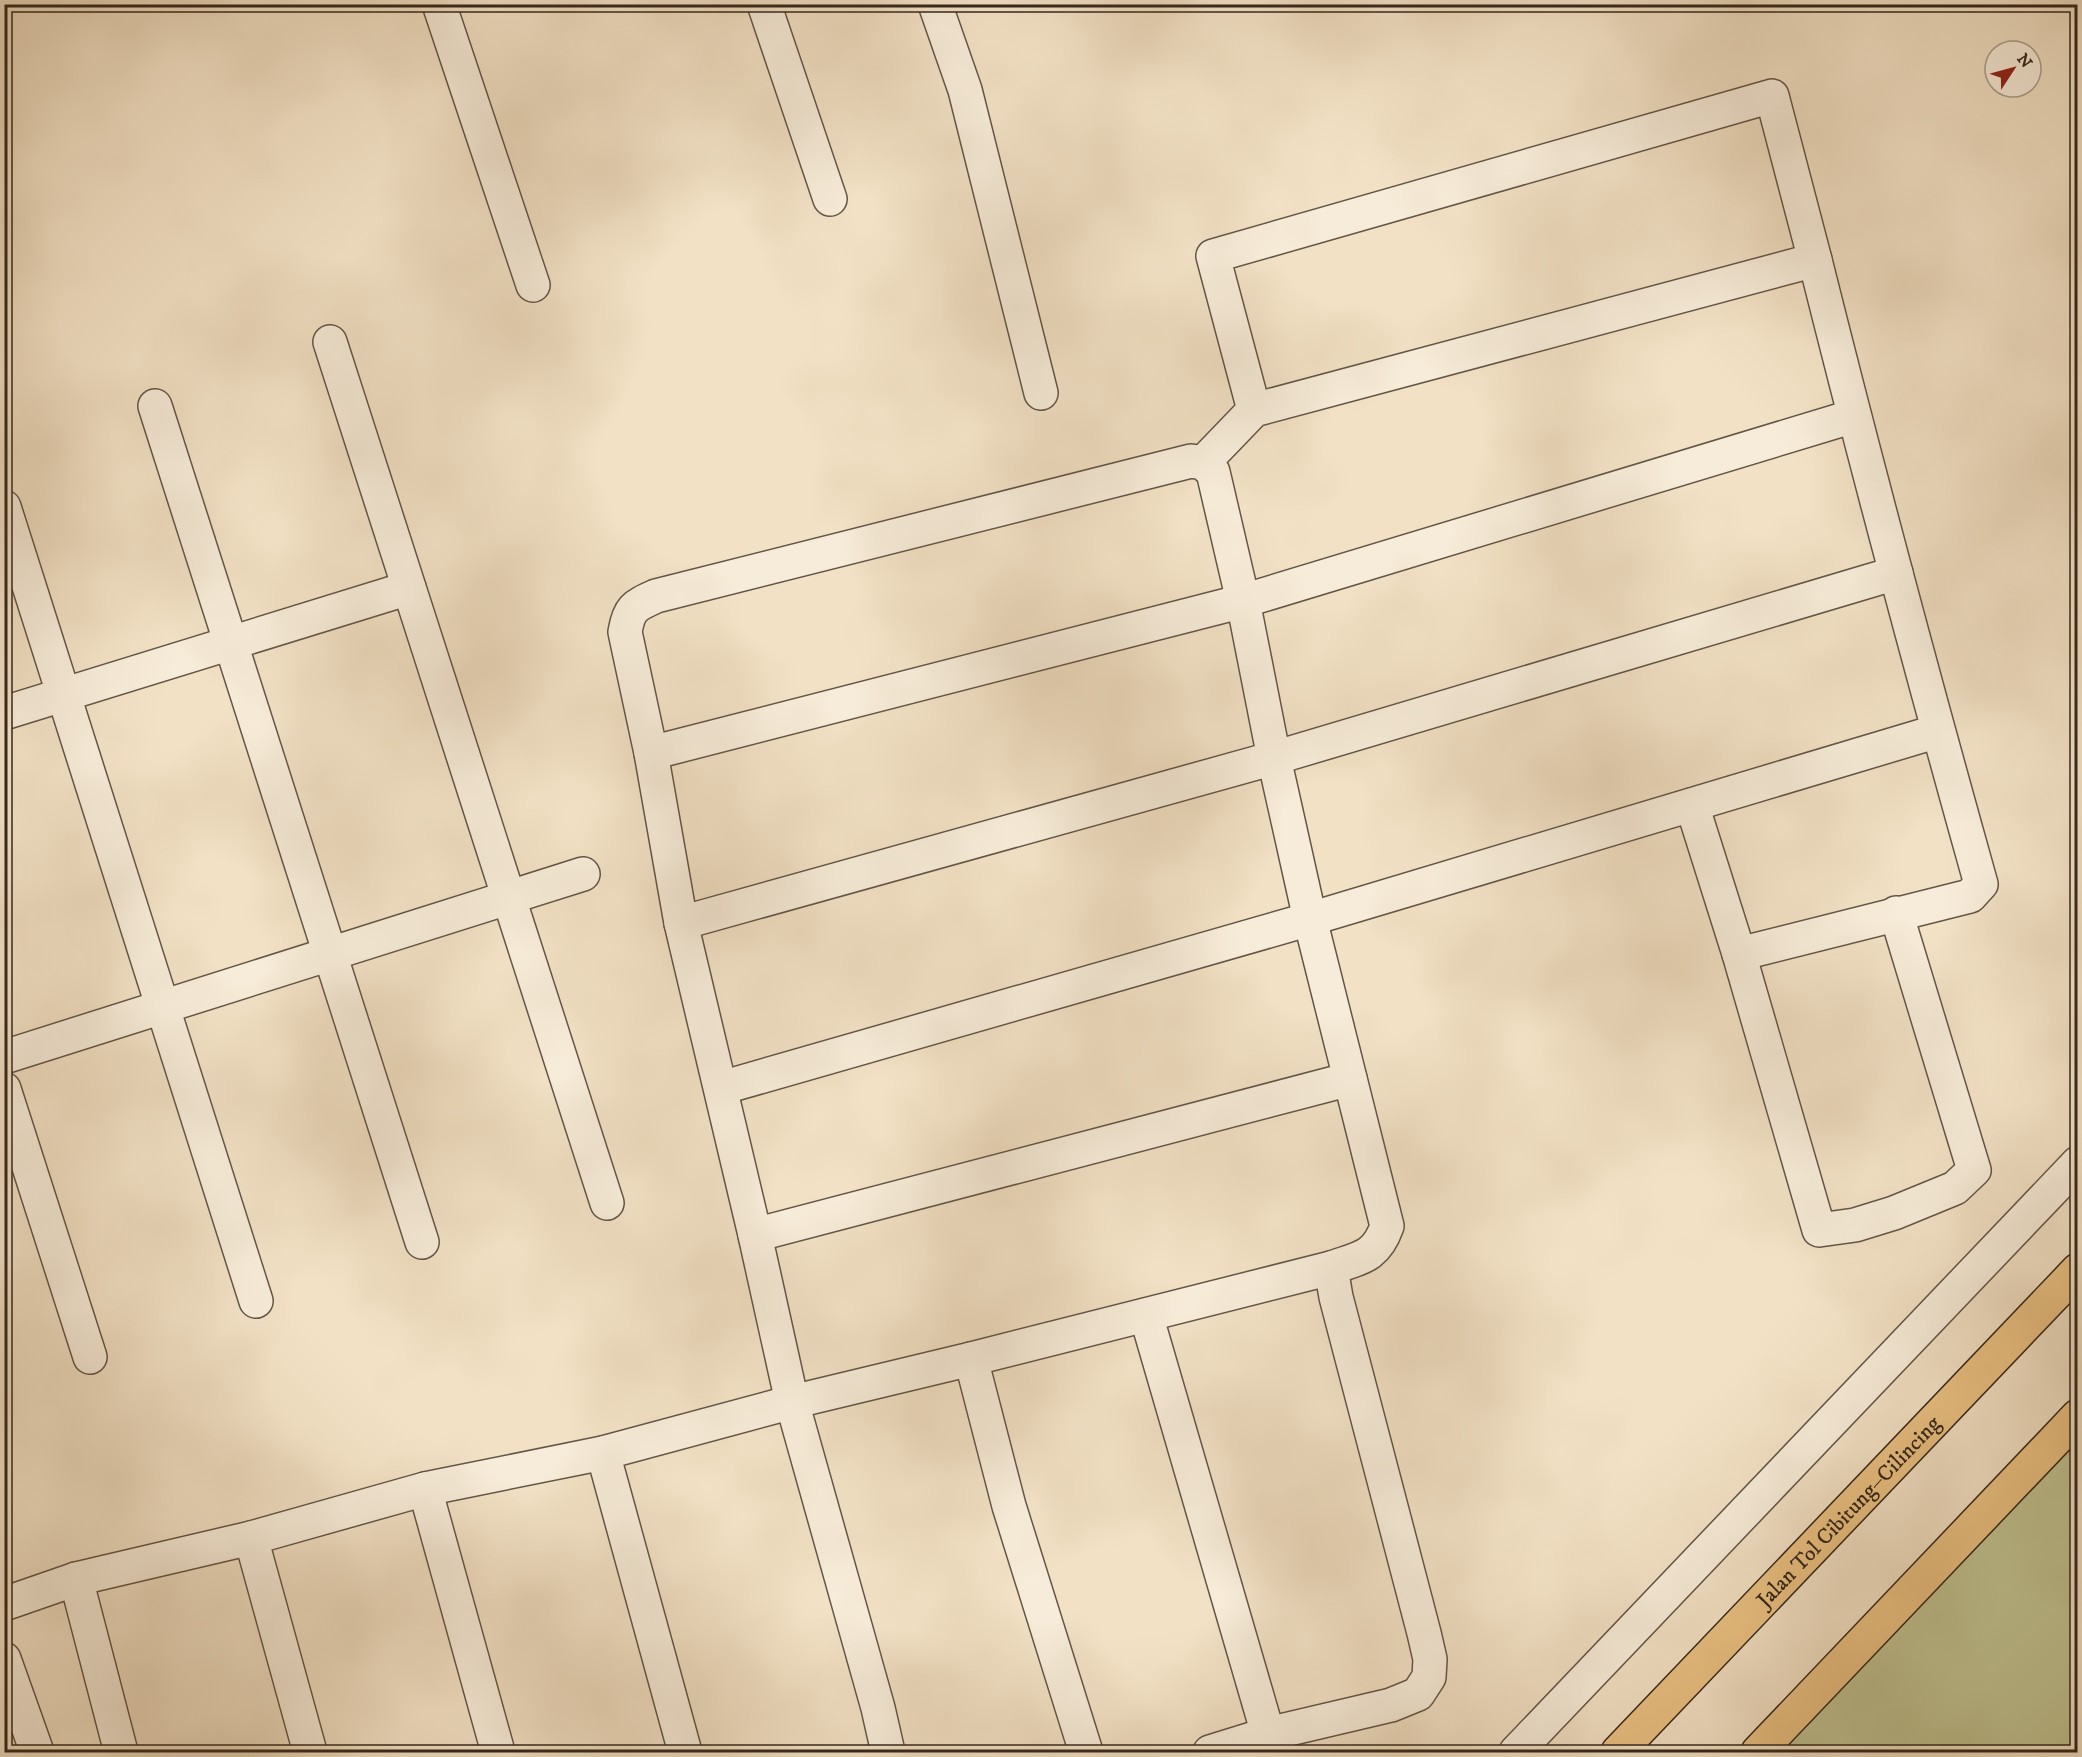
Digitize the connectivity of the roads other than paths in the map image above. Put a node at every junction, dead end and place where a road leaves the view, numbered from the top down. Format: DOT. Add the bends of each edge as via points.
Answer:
graph roads {
  1 [pos="439,4"];
  2 [pos="764,4"];
  3 [pos="935,4"];
  4 [pos="830,199"];
  5 [pos="1815,260"];
  6 [pos="533,285"];
  7 [pos="330,342"];
  8 [pos="1041,393"];
  9 [pos="154,406"];
  10 [pos="1254,410"];
  11 [pos="1854,416"];
  12 [pos="1203,463"];
  13 [pos="4,507"];
  14 [pos="1896,573"];
  15 [pos="408,588"];
  16 [pos="1243,601"];
  17 [pos="230,643"];
  18 [pos="64,695"];
  19 [pos="4,713"];
  20 [pos="1938,731"];
  21 [pos="651,753"];
  22 [pos="1274,758"];
  23 [pos="1692,805"];
  24 [pos="582,874"];
  25 [pos="508,897"];
  26 [pos="1896,913"];
  27 [pos="1310,919"];
  28 [pos="681,923"];
  29 [pos="330,954"];
  30 [pos="1739,954"];
  31 [pos="163,1007"];
  32 [pos="4,1057"];
  33 [pos="1350,1079"];
  34 [pos="721,1088"];
  35 [pos="4,1089"];
  36 [pos="2078,1163"];
  37 [pos="607,1203"];
  38 [pos="755,1235"];
  39 [pos="422,1242"];
  40 [pos="1331,1268"];
  41 [pos="2078,1270"];
  42 [pos="256,1301"];
  43 [pos="1146,1315"];
  44 [pos="90,1357"];
  45 [pos="971,1359"];
  46 [pos="792,1401"];
  47 [pos="2078,1416"];
  48 [pos="603,1453"];
  49 [pos="425,1490"];
  50 [pos="251,1538"];
  51 [pos="76,1579"];
  52 [pos="4,1604"];
  53 [pos="4,1659"];
  54 [pos="1268,1734"];
  55 [pos="37,1752"];
  56 [pos="121,1752"];
  57 [pos="310,1752"];
  58 [pos="498,1752"];
  59 [pos="685,1752"];
  60 [pos="888,1752"];
  61 [pos="1086,1752"];
  62 [pos="1210,1752"];
  63 [pos="1516,1752"];
  64 [pos="1618,1752"];
  65 [pos="1758,1752"];
  1 -- 6 [label="street"];
  2 -- 4 [label="street"];
  3 -- 8 [label="street" via="965,90"];
  5 -- 10 [label="street"];
  5 -- 10 [label="street" via="1772,96 1213,256"];
  5 -- 11 [label="street"];
  7 -- 15 [label="street"];
  9 -- 17 [label="street"];
  10 -- 12 [label="street"];
  11 -- 14 [label="street"];
  11 -- 16 [label="street"];
  12 -- 16 [label="street" via="1213,472"];
  12 -- 21 [label="street" via="1191,461 656,596 639,604 628,616 626,632"];
  13 -- 18 [label="street"];
  14 -- 20 [label="street"];
  14 -- 22 [label="street"];
  15 -- 17 [label="street"];
  15 -- 25 [label="street"];
  16 -- 21 [label="street"];
  16 -- 22 [label="street"];
  17 -- 18 [label="street"];
  17 -- 29 [label="street"];
  18 -- 19 [label="street"];
  18 -- 31 [label="street"];
  20 -- 23 [label="street"];
  20 -- 26 [label="street" via="1981,884 1970,896"];
  21 -- 28 [label="street"];
  22 -- 27 [label="street"];
  22 -- 28 [label="street"];
  23 -- 27 [label="street"];
  23 -- 30 [label="street"];
  24 -- 25 [label="street"];
  25 -- 29 [label="street"];
  25 -- 37 [label="street"];
  26 -- 30 [label="street"];
  26 -- 30 [label="street" via="1974,1170 1955,1188 1856,1225 1819,1230"];
  27 -- 33 [label="street"];
  27 -- 34 [label="street"];
  28 -- 34 [label="street"];
  29 -- 31 [label="street"];
  29 -- 39 [label="street"];
  31 -- 32 [label="street"];
  31 -- 42 [label="street"];
  33 -- 38 [label="street"];
  33 -- 40 [label="street" via="1387,1226 1381,1242 1369,1254"];
  34 -- 38 [label="street"];
  35 -- 44 [label="street"];
  36 -- 63 [label="street"];
  38 -- 46 [label="street"];
  40 -- 43 [label="street"];
  40 -- 54 [label="street" via="1424,1633 1430,1659 1429,1677 1418,1694 1391,1705"];
  41 -- 64 [label="highway, Jalan Tol Cibitung–Cilincing"];
  43 -- 45 [label="street"];
  43 -- 54 [label="street"];
  45 -- 46 [label="street"];
  45 -- 61 [label="street" via="1009,1506"];
  46 -- 48 [label="street"];
  46 -- 60 [label="street"];
  47 -- 65 [label="highway"];
  48 -- 49 [label="street"];
  48 -- 59 [label="street"];
  49 -- 50 [label="street"];
  49 -- 58 [label="street"];
  50 -- 51 [label="street"];
  50 -- 57 [label="street"];
  51 -- 52 [label="street"];
  51 -- 56 [label="street"];
  53 -- 55 [label="street"];
  54 -- 62 [label="street"];
}
